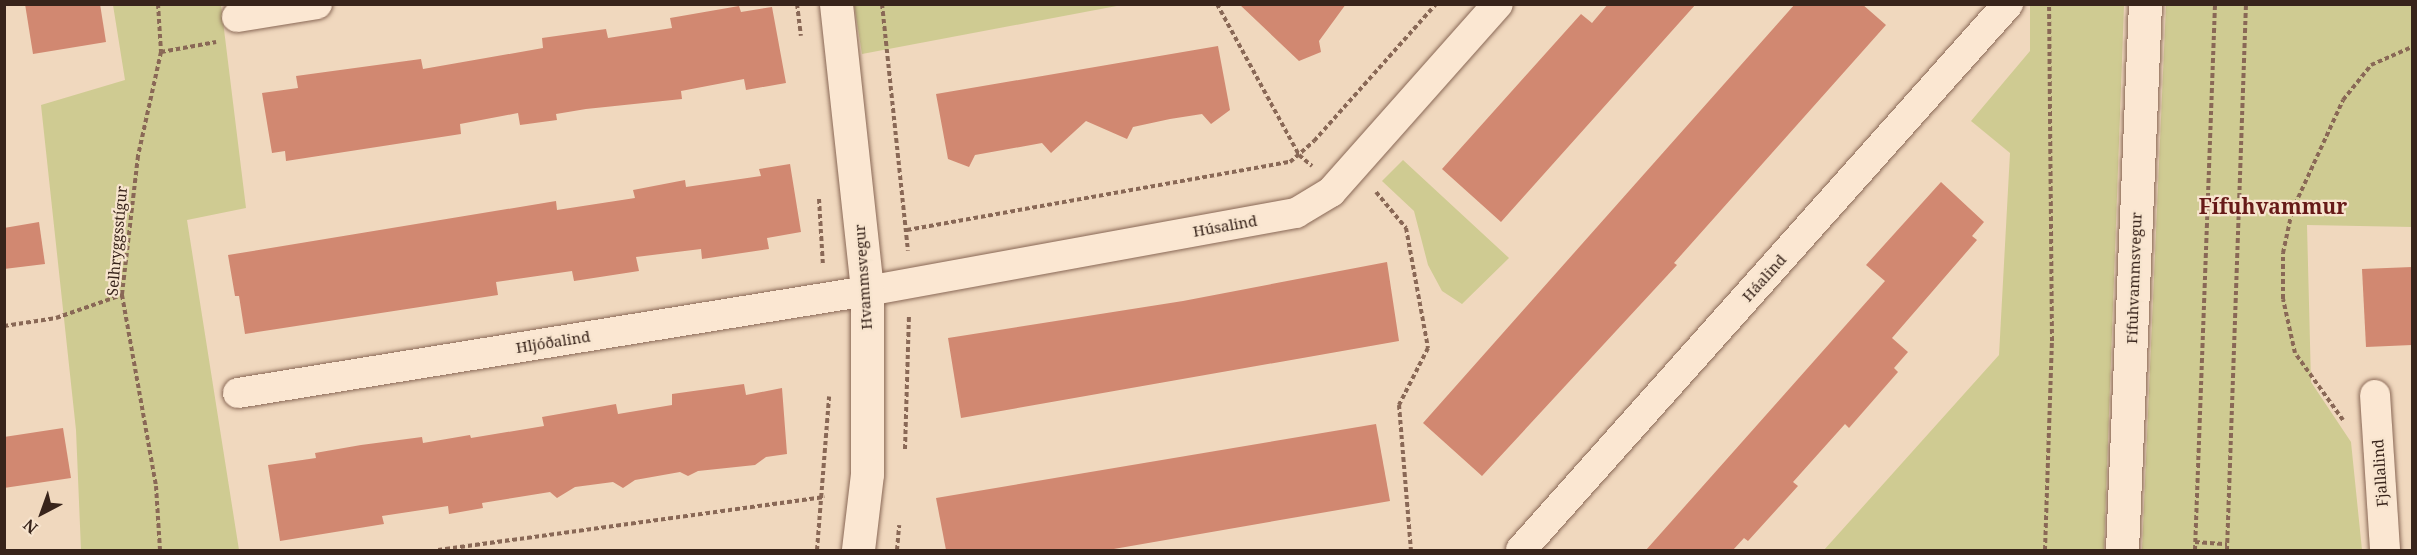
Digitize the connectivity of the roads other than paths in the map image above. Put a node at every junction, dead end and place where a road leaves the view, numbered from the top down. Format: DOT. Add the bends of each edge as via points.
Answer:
graph roads {
  1 [pos="317,4"];
  2 [pos="836,4"];
  3 [pos="1498,4"];
  4 [pos="2008,4"];
  5 [pos="2145,4"];
  6 [pos="237,17"];
  7 [pos="867,291"];
  8 [pos="238,393"];
  9 [pos="2375,395"];
  10 [pos="858,550"];
  11 [pos="1521,550"];
  12 [pos="2122,550"];
  13 [pos="2385,550"];
  1 -- 6 [label="street"];
  2 -- 7 [label="street, Hvammsvegur"];
  3 -- 7 [label="street, Húsalind" via="1342,181 1296,213"];
  4 -- 11 [label="street, Háalind"];
  5 -- 12 [label="street, Fífuhvammsvegur"];
  7 -- 8 [label="street, Hljóðalind"];
  7 -- 10 [label="street, Hvammsvegur" via="867,474"];
  9 -- 13 [label="street, Fjallalind"];
}
